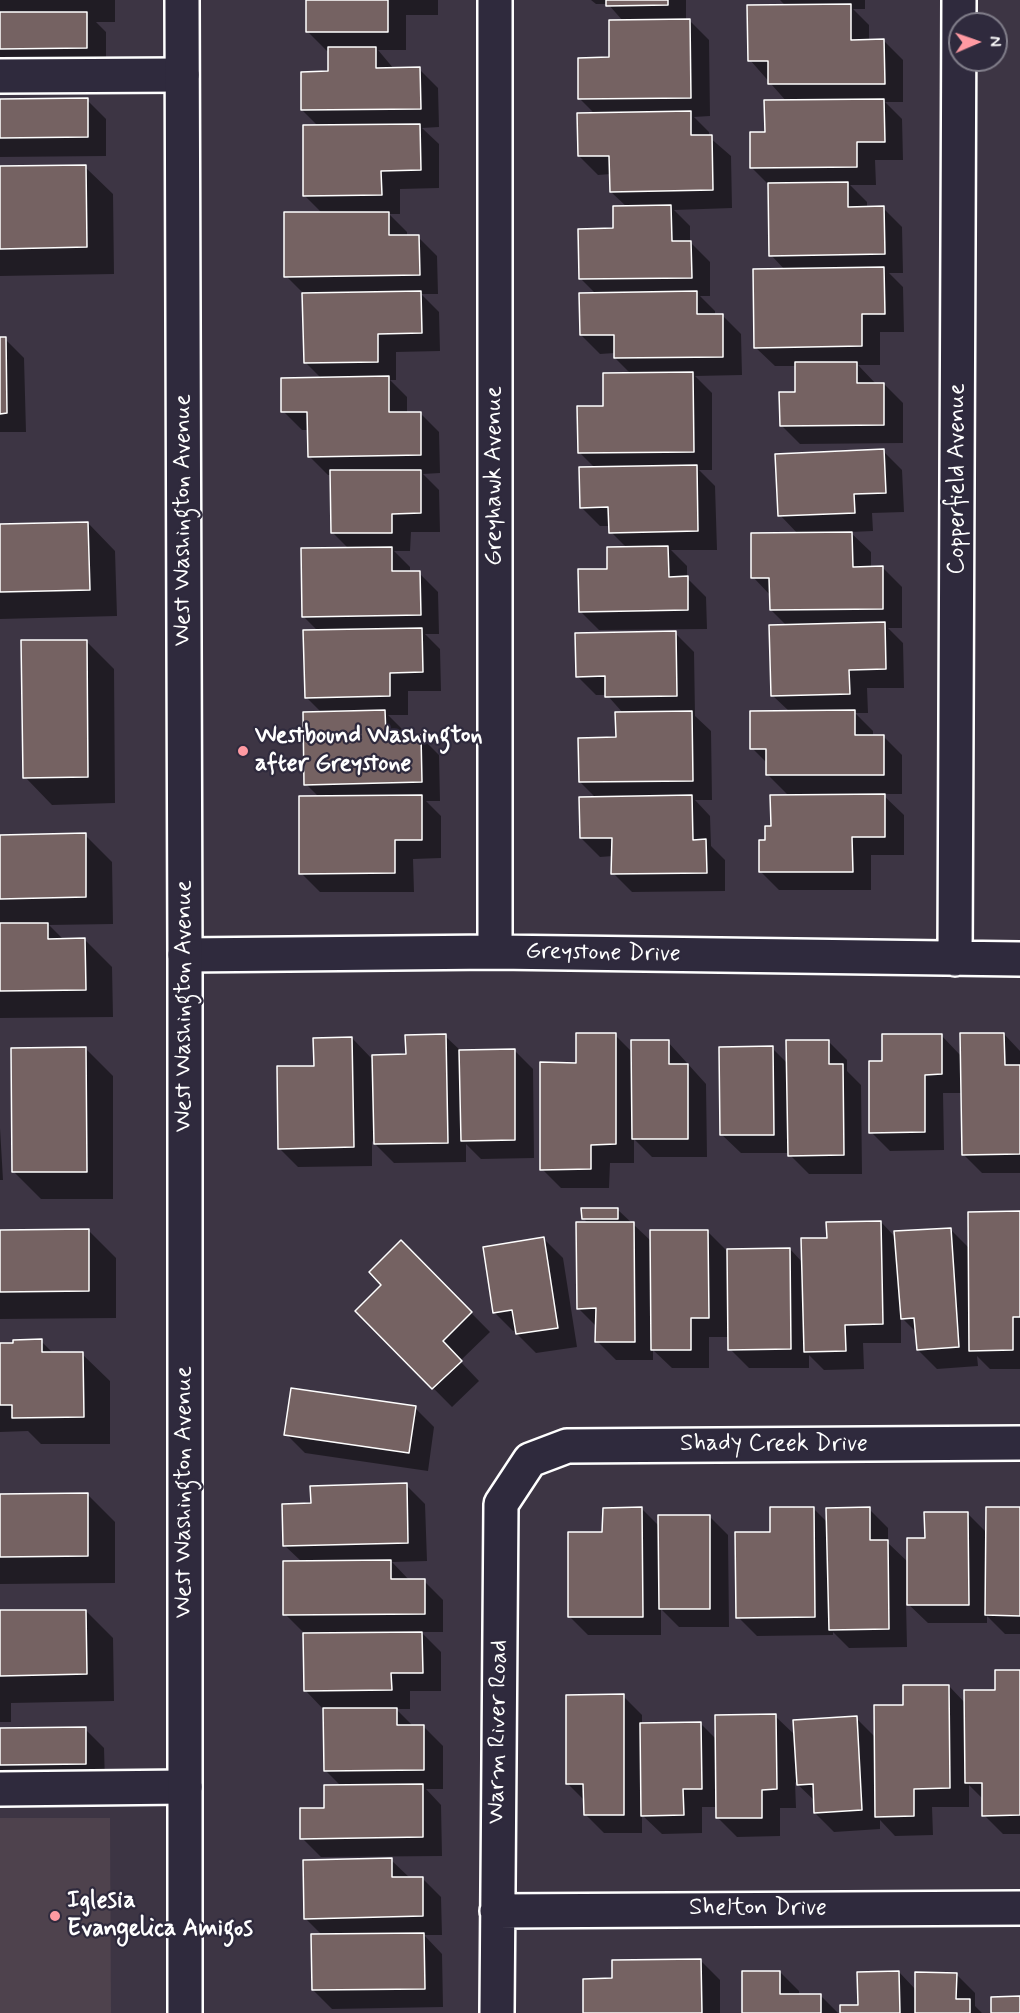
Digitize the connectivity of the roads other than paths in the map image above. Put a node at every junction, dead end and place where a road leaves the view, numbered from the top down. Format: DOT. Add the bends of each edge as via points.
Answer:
graph roads {
  1 [pos="182,0"];
  2 [pos="495,0"];
  3 [pos="959,0"];
  4 [pos="182,75"];
  5 [pos="0,76"];
  6 [pos="495,952"];
  7 [pos="185,955"];
  8 [pos="955,959"];
  9 [pos="1020,959"];
  10 [pos="1020,1443"];
  11 [pos="530,1460"];
  12 [pos="185,1787"];
  13 [pos="0,1789"];
  14 [pos="1020,1908"];
  15 [pos="497,1911"];
  16 [pos="185,2013"];
  17 [pos="497,2013"];
  1 -- 4 [label="street, West Washington Avenue"];
  2 -- 6 [label="street, Greyhawk Avenue"];
  3 -- 8 [label="street, Copperfield Avenue"];
  4 -- 5 [label="street"];
  4 -- 7 [label="street, West Washington Avenue"];
  6 -- 7 [label="street, Greystone Drive"];
  6 -- 8 [label="street, Greystone Drive"];
  7 -- 12 [label="street, West Washington Avenue"];
  8 -- 9 [label="street, Greystone Drive"];
  10 -- 11 [label="street, Shady Creek Drive" via="567,1446"];
  11 -- 15 [label="street, Warm River Road" via="501,1504"];
  12 -- 13 [label="street"];
  12 -- 16 [label="street, West Washington Avenue"];
  14 -- 15 [label="street, Shelton Drive"];
  15 -- 17 [label="street, Warm River Road"];
}
